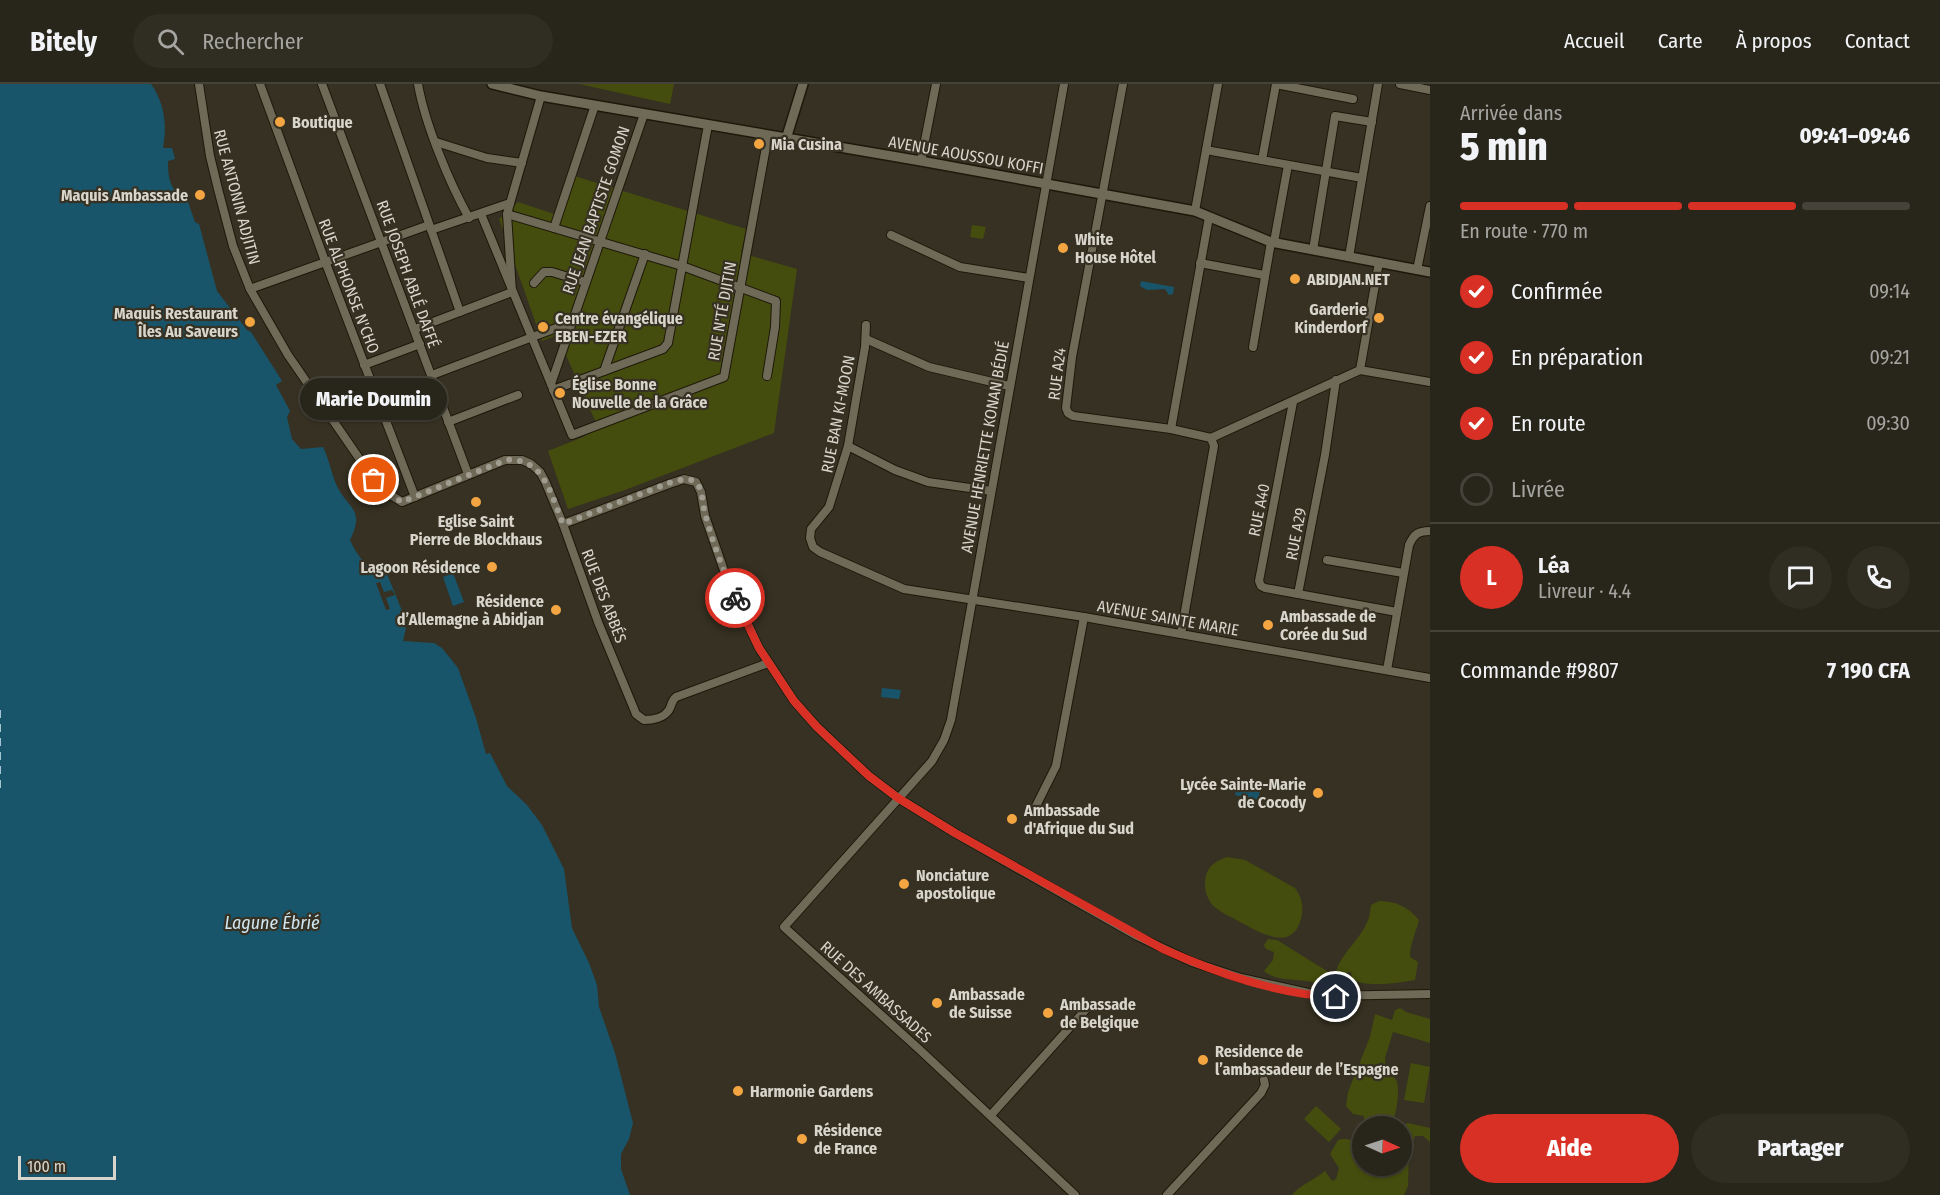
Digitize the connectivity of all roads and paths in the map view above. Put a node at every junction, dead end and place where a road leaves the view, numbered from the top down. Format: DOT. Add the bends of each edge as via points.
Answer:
graph roads {
  1 [pos="199,84"];
  2 [pos="260,84"];
  3 [pos="322,84"];
  4 [pos="380,84"];
  5 [pos="418,84"];
  6 [pos="492,84"];
  7 [pos="936,84"];
  8 [pos="1064,84"];
  9 [pos="1123,84"];
  10 [pos="1218,84"];
  11 [pos="1276,84"];
  12 [pos="1378,84"];
  13 [pos="1400,84"];
  14 [pos="803,85"];
  15 [pos="1430,90"];
  16 [pos="541,96"];
  17 [pos="1353,99"];
  18 [pos="595,105"];
  19 [pos="644,114"];
  20 [pos="1372,122"];
  21 [pos="708,126"];
  22 [pos="768,136"];
  23 [pos="786,139"];
  24 [pos="436,142"];
  25 [pos="1206,150"];
  26 [pos="1262,160"];
  27 [pos="921,161"];
  28 [pos="522,163"];
  29 [pos="1288,165"];
  30 [pos="1326,172"];
  31 [pos="1362,178"];
  32 [pos="1046,185"];
  33 [pos="1103,195"];
  34 [pos="510,203"];
  35 [pos="1430,206"];
  36 [pos="1195,211"];
  37 [pos="481,214"];
  38 [pos="507,214"];
  39 [pos="1209,217"];
  40 [pos="469,218"];
  41 [pos="430,228"];
  42 [pos="554,228"];
  43 [pos="891,236"];
  44 [pos="600,240"];
  45 [pos="382,242"];
  46 [pos="1273,242"];
  47 [pos="1313,250"];
  48 [pos="645,254"];
  49 [pos="1349,257"];
  50 [pos="325,261"];
  51 [pos="1378,262"];
  52 [pos="1200,263"];
  53 [pos="682,266"];
  54 [pos="1417,270"];
  55 [pos="1430,272"];
  56 [pos="1264,274"];
  57 [pos="1029,278"];
  58 [pos="585,282"];
  59 [pos="534,283"];
  60 [pos="740,288"];
  61 [pos="250,290"];
  62 [pos="512,292"];
  63 [pos="460,312"];
  64 [pos="572,322"];
  65 [pos="866,325"];
  66 [pos="415,329"];
  67 [pos="532,339"];
  68 [pos="866,339"];
  69 [pos="420,344"];
  70 [pos="1253,347"];
  71 [pos="364,365"];
  72 [pos="1360,370"];
  73 [pos="604,371"];
  74 [pos="432,375"];
  75 [pos="768,376"];
  76 [pos="1336,380"];
  77 [pos="1430,382"];
  78 [pos="1010,386"];
  79 [pos="552,387"];
  80 [pos="518,395"];
  81 [pos="1293,402"];
  82 [pos="448,422"];
  83 [pos="1171,429"];
  84 [pos="1212,438"];
  85 [pos="848,446"];
  86 [pos="468,474"];
  87 [pos="991,491"];
  88 [pos="415,497"];
  89 [pos="563,524"];
  90 [pos="1430,531"];
  91 [pos="1327,560"];
  92 [pos="1403,573"];
  93 [pos="1298,594"];
  94 [pos="972,599"];
  95 [pos="1396,612"];
  96 [pos="1084,617"];
  97 [pos="1181,633"];
  98 [pos="768,663"];
  99 [pos="1387,670"];
  100 [pos="1430,678"];
  101 [pos="898,798"];
  102 [pos="1036,806"];
  103 [pos="1430,994"];
  104 [pos="1088,1007"];
  105 [pos="1264,1080"];
  106 [pos="991,1115"];
  107 [pos="1075,1195"];
  108 [pos="1167,1195"];
  1 -- 61 [label="street, RUE ANTONIN ADJITIN" via="218,189"];
  2 -- 50 [label="street, RUE ALPHONSE N'CHO"];
  3 -- 45 [label="street, RUE JOSEPH ABLÉ DAFFÉ"];
  4 -- 41 [label="street"];
  5 -- 24 [label="street"];
  6 -- 16 [label="street, AVENUE AOUSSOU KOFFI"];
  7 -- 27 [label="street"];
  8 -- 32 [label="street, AVENUE HENRIETTE KONAN BÉDIÉ"];
  9 -- 33 [label="street"];
  10 -- 25 [label="street"];
  11 -- 17 [label="street"];
  11 -- 26 [label="street"];
  12 -- 20 [label="street"];
  13 -- 15 [label="street"];
  14 -- 23 [label="street"];
  16 -- 18 [label="street, AVENUE AOUSSOU KOFFI"];
  16 -- 28 [label="street"];
  18 -- 19 [label="street, AVENUE AOUSSOU KOFFI"];
  18 -- 42 [label="street"];
  19 -- 21 [label="street, AVENUE AOUSSOU KOFFI"];
  19 -- 44 [label="street, RUE JEAN BAPTISTE GOMON"];
  20 -- 30 [label="street" via="1335,116"];
  20 -- 31 [label="street"];
  21 -- 22 [label="street, AVENUE AOUSSOU KOFFI"];
  21 -- 53 [label="street"];
  22 -- 23 [label="street, AVENUE AOUSSOU KOFFI"];
  22 -- 60 [label="street, RUE N'TÉ DJITIN"];
  23 -- 27 [label="street, AVENUE AOUSSOU KOFFI"];
  24 -- 28 [label="street" via="487,158"];
  24 -- 40 [label="street"];
  25 -- 26 [label="street"];
  25 -- 36 [label="street"];
  26 -- 29 [label="street"];
  27 -- 32 [label="street, AVENUE AOUSSOU KOFFI"];
  28 -- 34 [label="street"];
  29 -- 30 [label="street"];
  29 -- 46 [label="street"];
  30 -- 31 [label="street"];
  30 -- 47 [label="street"];
  31 -- 49 [label="street"];
  32 -- 33 [label="street, AVENUE AOUSSOU KOFFI"];
  32 -- 57 [label="street, AVENUE HENRIETTE KONAN BÉDIÉ"];
  33 -- 36 [label="street, AVENUE AOUSSOU KOFFI"];
  33 -- 83 [label="street, RUE A24" via="1066,408 1073,416"];
  34 -- 37 [label="street"];
  34 -- 38 [label="street"];
  35 -- 54 [label="street"];
  36 -- 39 [label="street, AVENUE AOUSSOU KOFFI"];
  37 -- 40 [label="street"];
  37 -- 62 [label="street, RUE N'TÉ DJITIN"];
  38 -- 42 [label="street"];
  38 -- 62 [label="street"];
  39 -- 46 [label="street, AVENUE AOUSSOU KOFFI"];
  39 -- 52 [label="street"];
  40 -- 41 [label="street"];
  41 -- 45 [label="street"];
  41 -- 63 [label="street"];
  42 -- 44 [label="street"];
  43 -- 57 [label="street" via="960,267"];
  44 -- 48 [label="street"];
  44 -- 58 [label="street, RUE JEAN BAPTISTE GOMON"];
  45 -- 50 [label="street"];
  45 -- 66 [label="street, RUE JOSEPH ABLÉ DAFFÉ"];
  46 -- 47 [label="street, AVENUE AOUSSOU KOFFI"];
  46 -- 56 [label="street"];
  47 -- 49 [label="street, AVENUE AOUSSOU KOFFI"];
  48 -- 53 [label="street"];
  48 -- 73 [label="street"];
  49 -- 51 [label="street, AVENUE AOUSSOU KOFFI"];
  50 -- 61 [label="street"];
  50 -- 71 [label="street, RUE ALPHONSE N'CHO"];
  51 -- 54 [label="street, AVENUE AOUSSOU KOFFI"];
  51 -- 72 [label="street"];
  52 -- 56 [label="street"];
  52 -- 83 [label="street"];
  53 -- 60 [label="street"];
  53 -- 73 [label="street" via="666,347"];
  54 -- 55 [label="street, AVENUE AOUSSOU KOFFI"];
  56 -- 70 [label="street"];
  57 -- 78 [label="street, AVENUE HENRIETTE KONAN BÉDIÉ"];
  58 -- 59 [label="street" via="544,272"];
  58 -- 64 [label="street, RUE JEAN BAPTISTE GOMON"];
  60 -- 75 [label="street" via="776,301"];
  60 -- 79 [label="street, RUE N'TÉ DJITIN" via="724,377 572,435"];
  61 -- 88 [label="street, RUE ANTONIN ADJITIN" via="288,355 374,480 402,502"];
  62 -- 63 [label="street"];
  62 -- 67 [label="street, RUE N'TÉ DJITIN"];
  63 -- 66 [label="street"];
  64 -- 67 [label="street"];
  64 -- 79 [label="street, RUE JEAN BAPTISTE GOMON"];
  65 -- 68 [label="street, RUE BAN KI-MOON"];
  66 -- 69 [label="street, RUE JOSEPH ABLÉ DAFFÉ"];
  67 -- 74 [label="street"];
  67 -- 79 [label="street, RUE N'TÉ DJITIN"];
  68 -- 78 [label="street" via="929,368"];
  68 -- 85 [label="street, RUE BAN KI-MOON"];
  69 -- 71 [label="street"];
  69 -- 74 [label="street, RUE JOSEPH ABLÉ DAFFÉ"];
  71 -- 88 [label="street, RUE ALPHONSE N'CHO"];
  72 -- 76 [label="street"];
  72 -- 77 [label="street"];
  73 -- 79 [label="street"];
  74 -- 82 [label="street, RUE JOSEPH ABLÉ DAFFÉ"];
  76 -- 81 [label="street"];
  76 -- 93 [label="street, RUE A29"];
  78 -- 87 [label="street, AVENUE HENRIETTE KONAN BÉDIÉ"];
  80 -- 82 [label="street"];
  81 -- 84 [label="street"];
  81 -- 93 [label="street, RUE A40" via="1259,580 1264,588"];
  82 -- 86 [label="street, RUE JOSEPH ABLÉ DAFFÉ"];
  83 -- 84 [label="street, RUE A24"];
  84 -- 97 [label="street" via="1214,446"];
  85 -- 87 [label="street" via="928,482"];
  85 -- 94 [label="street, RUE BAN KI-MOON" via="829,507 811,529 813,547 898,587"];
  86 -- 88 [label="street, RUE DES ABBÉS"];
  86 -- 89 [label="street, RUE DES ABBÉS" via="506,460 531,464 545,481"];
  87 -- 94 [label="street, AVENUE HENRIETTE KONAN BÉDIÉ"];
  89 -- 98 [label="street" via="669,483 684,479 696,482 728,579"];
  89 -- 98 [label="street, RUE DES ABBÉS" via="598,622 640,718 661,717 676,697"];
  90 -- 92 [label="street" via="1414,535"];
  91 -- 92 [label="street"];
  92 -- 95 [label="street"];
  93 -- 95 [label="street"];
  94 -- 96 [label="street, AVENUE SAINTE MARIE"];
  94 -- 101 [label="street, AVENUE HENRIETTE KONAN BÉDIÉ" via="944,740 932,761"];
  95 -- 99 [label="street"];
  96 -- 97 [label="street, AVENUE SAINTE MARIE"];
  96 -- 102 [label="street" via="1056,766"];
  97 -- 99 [label="street, AVENUE SAINTE MARIE"];
  98 -- 101 [label="street" via="817,727"];
  99 -- 100 [label="street, AVENUE SAINTE MARIE"];
  101 -- 103 [label="street" via="1137,936 1218,971 1322,996"];
  101 -- 106 [label="street, RUE DES AMBASSADES" via="784,927"];
  104 -- 106 [label="street"];
  105 -- 108 [label="street" via="1261,1093"];
  106 -- 107 [label="street, RUE DES AMBASSADES"];
}
